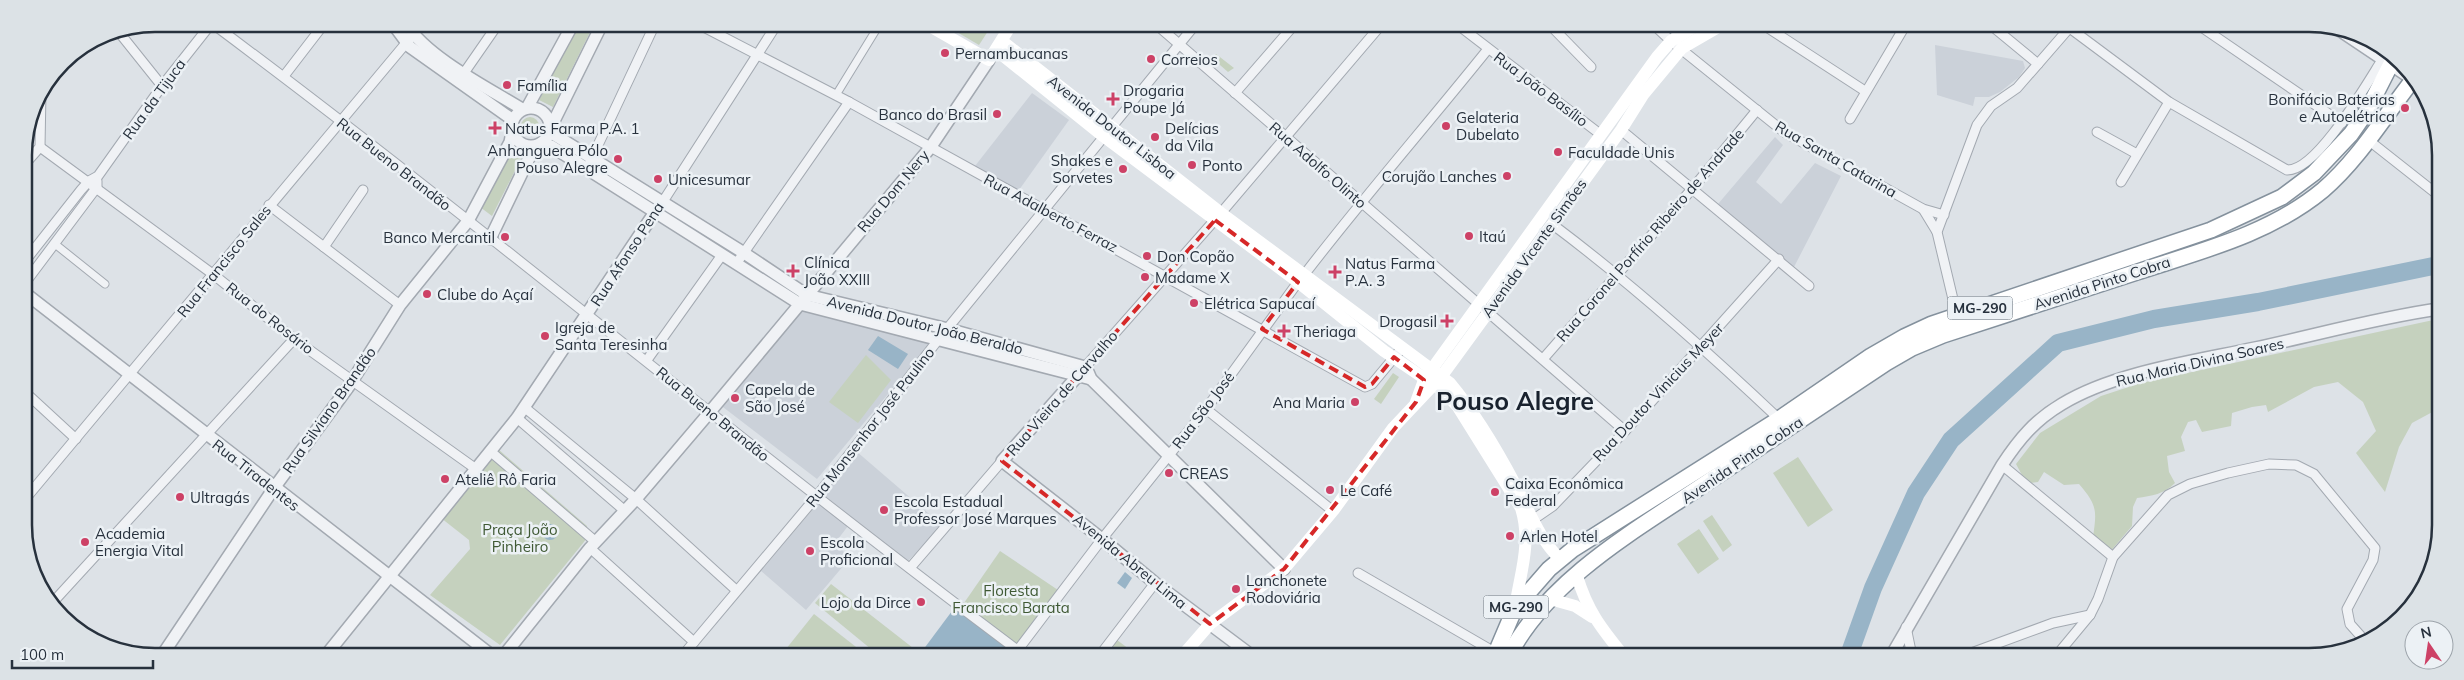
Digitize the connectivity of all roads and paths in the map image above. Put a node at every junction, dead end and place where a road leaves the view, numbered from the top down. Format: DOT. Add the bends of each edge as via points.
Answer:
graph roads {
  1 [pos="1288,32"];
  2 [pos="1374,32"];
  3 [pos="1467,32"];
  4 [pos="1557,32"];
  5 [pos="1661,32"];
  6 [pos="1686,32"];
  7 [pos="1709,32"];
  8 [pos="1775,32"];
  9 [pos="1902,32"];
  10 [pos="1999,32"];
  11 [pos="2066,32"];
  12 [pos="2077,32"];
  13 [pos="2209,32"];
  14 [pos="205,33"];
  15 [pos="224,33"];
  16 [pos="317,33"];
  17 [pos="402,33"];
  18 [pos="408,33"];
  19 [pos="414,33"];
  20 [pos="492,33"];
  21 [pos="568,33"];
  22 [pos="598,33"];
  23 [pos="651,33"];
  24 [pos="715,33"];
  25 [pos="771,33"];
  26 [pos="874,33"];
  27 [pos="949,33"];
  28 [pos="1006,33"];
  29 [pos="1166,33"];
  30 [pos="1189,33"];
  31 [pos="123,37"];
  32 [pos="409,39"];
  33 [pos="1671,41"];
  34 [pos="1179,44"];
  35 [pos="1682,48"];
  36 [pos="1488,49"];
  37 [pos="996,50"];
  38 [pos="757,54"];
  39 [pos="2388,62"];
  40 [pos="2388,63"];
  41 [pos="2038,64"];
  42 [pos="1590,66"];
  43 [pos="464,73"];
  44 [pos="284,76"];
  45 [pos="2410,85"];
  46 [pos="162,86"];
  47 [pos="1865,91"];
  48 [pos="1235,93"];
  49 [pos="836,95"];
  50 [pos="849,102"];
  51 [pos="2169,102"];
  52 [pos="525,108"];
  53 [pos="1756,110"];
  54 [pos="41,112"];
  55 [pos="1850,118"];
  56 [pos="512,120"];
  57 [pos="340,122"];
  58 [pos="2342,123"];
  59 [pos="550,129"];
  60 [pos="1621,130"];
  61 [pos="1107,131"];
  62 [pos="512,132"];
  63 [pos="2097,132"];
  64 [pos="1600,134"];
  65 [pos="1285,136"];
  66 [pos="2367,139"];
  67 [pos="540,144"];
  68 [pos="40,147"];
  69 [pos="930,148"];
  70 [pos="2137,154"];
  71 [pos="33,155"];
  72 [pos="590,164"];
  73 [pos="98,176"];
  74 [pos="89,181"];
  75 [pos="2121,182"];
  76 [pos="97,187"];
  77 [pos="1692,189"];
  78 [pos="364,190"];
  79 [pos="2432,190"];
  80 [pos="1360,202"];
  81 [pos="269,205"];
  82 [pos="659,207"];
  83 [pos="1046,209"];
  84 [pos="1923,209"];
  85 [pos="1944,215"];
  86 [pos="1218,217"];
  87 [pos="468,221"];
  88 [pos="1552,224"];
  89 [pos="1937,232"];
  90 [pos="490,238"];
  91 [pos="55,244"];
  92 [pos="33,245"];
  93 [pos="324,247"];
  94 [pos="744,253"];
  95 [pos="722,255"];
  96 [pos="1779,259"];
  97 [pos="736,264"];
  98 [pos="33,273"];
  99 [pos="1618,274"];
  100 [pos="214,275"];
  101 [pos="1165,275"];
  102 [pos="1301,278"];
  103 [pos="105,284"];
  104 [pos="1809,286"];
  105 [pos="33,299"];
  106 [pos="803,300"];
  107 [pos="400,305"];
  108 [pos="1483,308"];
  109 [pos="2432,311"];
  110 [pos="587,316"];
  111 [pos="1957,316"];
  112 [pos="948,329"];
  113 [pos="1262,329"];
  114 [pos="294,338"];
  115 [pos="938,340"];
  116 [pos="1702,345"];
  117 [pos="1398,353"];
  118 [pos="1016,354"];
  119 [pos="1543,358"];
  120 [pos="647,360"];
  121 [pos="1082,371"];
  122 [pos="130,374"];
  123 [pos="1433,378"];
  124 [pos="352,380"];
  125 [pos="32,399"];
  126 [pos="524,407"];
  127 [pos="1206,409"];
  128 [pos="710,412"];
  129 [pos="517,418"];
  130 [pos="1779,419"];
  131 [pos="1625,431"];
  132 [pos="206,436"];
  133 [pos="76,439"];
  134 [pos="490,451"];
  135 [pos="1170,454"];
  136 [pos="1002,461"];
  137 [pos="2002,465"];
  138 [pos="1705,466"];
  139 [pos="476,469"];
  140 [pos="1705,484"];
  141 [pos="274,488"];
  142 [pos="32,491"];
  143 [pos="816,497"];
  144 [pos="636,499"];
  145 [pos="625,511"];
  146 [pos="1333,511"];
  147 [pos="1529,520"];
  148 [pos="1102,538"];
  149 [pos="593,545"];
  150 [pos="2113,557"];
  151 [pos="1556,563"];
  152 [pos="910,568"];
  153 [pos="1284,569"];
  154 [pos="1358,573"];
  155 [pos="389,577"];
  156 [pos="1571,581"];
  157 [pos="1155,583"];
  158 [pos="736,590"];
  159 [pos="57,598"];
  160 [pos="1550,599"];
  161 [pos="1514,608"];
  162 [pos="2090,615"];
  163 [pos="1594,619"];
  164 [pos="1210,624"];
  165 [pos="1906,627"];
  166 [pos="2360,636"];
  167 [pos="694,642"];
  168 [pos="1241,647"];
  169 [pos="1488,647"];
  170 [pos="1502,647"];
  171 [pos="1507,647"];
  172 [pos="1616,647"];
  173 [pos="1896,647"];
  174 [pos="1910,647"];
  175 [pos="1988,647"];
  176 [pos="2067,647"];
  177 [pos="167,648"];
  178 [pos="333,648"];
  179 [pos="482,648"];
  180 [pos="510,648"];
  181 [pos="689,648"];
  182 [pos="1012,648"];
  183 [pos="1023,648"];
  184 [pos="1106,648"];
  185 [pos="1190,648"];
  1 -- 48 [label="street"];
  2 -- 65 [label="street, Rua Vieira de Carvalho"];
  3 -- 36 [label="street, Rua João Basílio"];
  4 -- 42 [label="street"];
  5 -- 33 [label="street"];
  6 -- 33 [label="main road, Avenida Vicente Simões"];
  7 -- 35 [label="main road, Avenida Vicente Simões"];
  8 -- 47 [label="street"];
  9 -- 47 [label="street"];
  10 -- 41 [label="street"];
  11 -- 41 [label="street"];
  12 -- 51 [label="street"];
  13 -- 58 [label="street"];
  14 -- 46 [label="street, Rua da Tijuca"];
  15 -- 44 [label="street, Rua Bueno Brandão"];
  16 -- 44 [label="street"];
  17 -- 32 [label="street"];
  18 -- 32 [label="street"];
  19 -- 32 [label="street, Rua Francisco Sales"];
  20 -- 43 [label="street"];
  21 -- 52 [label="street"];
  22 -- 59 [label="street"];
  23 -- 72 [label="street"];
  24 -- 38 [label="street, Rua Adalberto Ferraz"];
  25 -- 38 [label="street, Rua Afonso Pena"];
  26 -- 49 [label="street"];
  27 -- 37 [label="main road, Avenida Doutor Lisboa"];
  28 -- 37 [label="main road"];
  29 -- 34 [label="street, Rua Adolfo Olinto"];
  30 -- 34 [label="street, Rua Monsenhor José Paulino"];
  31 -- 46 [label="street"];
  32 -- 43 [label="street"];
  32 -- 56 [label="street"];
  32 -- 57 [label="street, Rua Francisco Sales"];
  33 -- 35 [label="street"];
  33 -- 64 [label="main road, Avenida Vicente Simões"];
  34 -- 48 [label="street, Rua Adolfo Olinto"];
  34 -- 61 [label="street, Rua Monsenhor José Paulino"];
  35 -- 53 [label="street, Rua Santa Catarina"];
  35 -- 60 [label="main road, Avenida Vicente Simões" via="1643,95"];
  36 -- 64 [label="street, Rua João Basílio"];
  36 -- 80 [label="street, Rua São José"];
  37 -- 61 [label="main road, Avenida Doutor Lisboa"];
  37 -- 69 [label="street, Rua Dom Nery"];
  38 -- 49 [label="street, Rua Adalberto Ferraz"];
  38 -- 82 [label="street, Rua Afonso Pena"];
  39 -- 58 [label="street"];
  40 -- 111 [label="highway, Avenida Pinto Cobra / MG-290" via="2367,111 2347,139 2314,173 2282,197 2211,230"];
  41 -- 85 [label="street" via="2017,88 1985,112"];
  43 -- 52 [label="street"];
  44 -- 57 [label="street, Rua Bueno Brandão"];
  45 -- 66 [label="highway, Avenida Pinto Cobra / MG-290"];
  46 -- 73 [label="street, Rua da Tijuca"];
  47 -- 55 [label="street"];
  48 -- 65 [label="street, Rua Adolfo Olinto"];
  49 -- 50 [label="street, Rua Adalberto Ferraz"];
  50 -- 69 [label="street, Rua Adalberto Ferraz"];
  50 -- 94 [label="street"];
  51 -- 58 [label="street" via="2287,170 2300,167 2313,157"];
  51 -- 70 [label="street"];
  52 -- 56 [label="street"];
  52 -- 59 [label="street" via="543,111 549,118"];
  53 -- 77 [label="street, Rua Coronel Porfírio Ribeiro de Andrade"];
  53 -- 84 [label="street, Rua Santa Catarina" via="1784,132"];
  54 -- 68 [label="street"];
  56 -- 62 [label="street"];
  57 -- 81 [label="street, Rua Francisco Sales"];
  57 -- 87 [label="street, Rua Bueno Brandão"];
  59 -- 67 [label="street"];
  59 -- 72 [label="street, Avenida Doutor João Beraldo"];
  60 -- 77 [label="street"];
  60 -- 88 [label="main road, Avenida Vicente Simões"];
  61 -- 83 [label="street, Rua Monsenhor José Paulino"];
  61 -- 86 [label="main road, Avenida Doutor Lisboa"];
  62 -- 67 [label="street" via="522,144"];
  62 -- 87 [label="street, Rua Silviano Brandão" via="510,142"];
  63 -- 70 [label="street"];
  64 -- 108 [label="main road, Avenida Vicente Simões"];
  65 -- 80 [label="street, Rua Adolfo Olinto"];
  65 -- 86 [label="street, Rua Vieira de Carvalho"];
  66 -- 79 [label="street"];
  66 -- 140 [label="highway, Avenida Pinto Cobra / MG-290" via="2350,163 2323,189 2266,226 2217,246 1942,335 1912,348"];
  67 -- 72 [label="street, Avenida Doutor João Beraldo"];
  67 -- 90 [label="street" via="531,154"];
  68 -- 71 [label="street"];
  68 -- 74 [label="street, Rua do Rosário"];
  69 -- 83 [label="street, Rua Adalberto Ferraz"];
  69 -- 106 [label="street, Rua Dom Nery"];
  70 -- 75 [label="street"];
  72 -- 82 [label="street, Avenida Doutor João Beraldo"];
  73 -- 74 [label="street, Rua da Tijuca"];
  73 -- 76 [label="street"];
  74 -- 76 [label="street, Rua do Rosário"];
  74 -- 92 [label="street, Rua da Tijuca"];
  76 -- 91 [label="street"];
  76 -- 100 [label="street, Rua do Rosário"];
  77 -- 96 [label="street"];
  77 -- 99 [label="street, Rua Coronel Porfírio Ribeiro de Andrade"];
  78 -- 93 [label="street"];
  80 -- 102 [label="street, Rua São José"];
  80 -- 108 [label="street, Rua Adolfo Olinto"];
  81 -- 93 [label="street"];
  81 -- 100 [label="street, Rua Francisco Sales"];
  82 -- 94 [label="street, Avenida Doutor João Beraldo"];
  82 -- 95 [label="street, Avenida Doutor João Beraldo"];
  82 -- 110 [label="street, Rua Afonso Pena"];
  83 -- 101 [label="street, Rua Adalberto Ferraz"];
  83 -- 112 [label="street, Rua Monsenhor José Paulino"];
  84 -- 85 [label="street, Rua Santa Catarina"];
  84 -- 89 [label="street, Rua Santa Catarina"];
  85 -- 89 [label="street"];
  86 -- 101 [label="street, Rua Vieira de Carvalho"];
  86 -- 102 [label="main road, Avenida Doutor Lisboa"];
  87 -- 90 [label="street, Rua Bueno Brandão"];
  87 -- 107 [label="street, Rua Silviano Brandão"];
  88 -- 99 [label="street"];
  88 -- 108 [label="main road, Avenida Vicente Simões"];
  89 -- 111 [label="street, Rua Santa Catarina"];
  90 -- 110 [label="street, Rua Bueno Brandão"];
  91 -- 98 [label="street"];
  91 -- 103 [label="street"];
  93 -- 107 [label="street"];
  94 -- 97 [label="street"];
  94 -- 106 [label="street, Avenida Doutor João Beraldo"];
  95 -- 97 [label="street, Avenida Doutor João Beraldo"];
  95 -- 120 [label="street"];
  96 -- 104 [label="street"];
  96 -- 116 [label="street, Rua Doutor Vinicius Meyer"];
  97 -- 106 [label="street, Avenida Doutor João Beraldo"];
  99 -- 116 [label="street"];
  99 -- 119 [label="street, Rua Coronel Porfírio Ribeiro de Andrade"];
  100 -- 114 [label="street, Rua do Rosário"];
  100 -- 122 [label="street, Rua Francisco Sales"];
  101 -- 113 [label="street, Rua Adalberto Ferraz"];
  101 -- 121 [label="street, Rua Vieira de Carvalho"];
  102 -- 113 [label="street, Rua São José"];
  102 -- 117 [label="main road, Avenida Doutor Lisboa"];
  105 -- 122 [label="street, Rua Tiradentes"];
  106 -- 112 [label="street, Avenida Doutor João Beraldo"];
  106 -- 115 [label="street, Avenida Doutor João Beraldo"];
  106 -- 128 [label="street, Rua Dom Nery"];
  107 -- 124 [label="street, Rua Silviano Brandão"];
  108 -- 119 [label="street, Rua Adolfo Olinto"];
  108 -- 123 [label="main road, Avenida Vicente Simões"];
  109 -- 137 [label="street, Rua Maria Divina Soares" via="2140,373 2089,391 2041,417 2021,436"];
  110 -- 120 [label="street, Rua Bueno Brandão"];
  110 -- 126 [label="street, Rua Afonso Pena"];
  111 -- 130 [label="highway, Avenida Pinto Cobra / MG-290" via="1904,337 1871,356"];
  112 -- 115 [label="street, Rua Monsenhor José Paulino"];
  112 -- 118 [label="street, Avenida Doutor João Beraldo"];
  113 -- 117 [label="street, Rua Adalberto Ferraz" via="1364,386 1372,384"];
  113 -- 127 [label="street, Rua São José"];
  114 -- 124 [label="street, Rua do Rosário"];
  114 -- 132 [label="street"];
  115 -- 118 [label="street, Avenida Doutor João Beraldo"];
  115 -- 143 [label="street, Rua Monsenhor José Paulino"];
  116 -- 130 [label="street"];
  116 -- 131 [label="street, Rua Doutor Vinicius Meyer"];
  117 -- 123 [label="main road, Avenida Doutor Lisboa"];
  118 -- 121 [label="street, Avenida Doutor João Beraldo"];
  119 -- 131 [label="street, Rua Adolfo Olinto"];
  120 -- 128 [label="street, Rua Bueno Brandão"];
  121 -- 135 [label="street"];
  121 -- 136 [label="street, Rua Vieira de Carvalho"];
  122 -- 132 [label="street, Rua Tiradentes"];
  122 -- 133 [label="street, Rua Francisco Sales"];
  123 -- 146 [label="main road, Avenida Vicente Simões" via="1426,395 1393,428"];
  123 -- 147 [label="main road, Avenida Doutor Lisboa" via="1463,399 1496,448"];
  124 -- 139 [label="street, Rua do Rosário"];
  124 -- 141 [label="street, Rua Silviano Brandão"];
  125 -- 133 [label="street"];
  126 -- 129 [label="street"];
  126 -- 144 [label="street"];
  127 -- 135 [label="street, Rua São José"];
  127 -- 146 [label="street"];
  128 -- 143 [label="street, Rua Bueno Brandão"];
  128 -- 144 [label="street, Rua Dom Nery"];
  129 -- 134 [label="street"];
  129 -- 145 [label="street"];
  130 -- 138 [label="highway, Avenida Pinto Cobra / MG-290"];
  131 -- 147 [label="street, Rua Doutor Vinicius Meyer" via="1553,506"];
  132 -- 141 [label="street, Rua Tiradentes"];
  132 -- 159 [label="street"];
  133 -- 142 [label="street, Rua Francisco Sales"];
  134 -- 139 [label="street"];
  134 -- 149 [label="street"];
  135 -- 148 [label="street, Rua São José"];
  135 -- 153 [label="street"];
  136 -- 148 [label="street, Avenida Abreu Lima"];
  136 -- 152 [label="street, Rua Vieira de Carvalho"];
  137 -- 150 [label="street"];
  137 -- 165 [label="street, Rua Maria Divina Soares"];
  138 -- 140 [label="highway" via="1709,474"];
  138 -- 151 [label="highway, Avenida Pinto Cobra / MG-290"];
  139 -- 155 [label="street"];
  140 -- 156 [label="highway, Avenida Pinto Cobra / MG-290" via="1609,548"];
  141 -- 155 [label="street, Rua Tiradentes"];
  141 -- 177 [label="street, Rua Silviano Brandão"];
  143 -- 152 [label="street, Rua Bueno Brandão"];
  143 -- 158 [label="street, Rua Monsenhor José Paulino"];
  144 -- 145 [label="street"];
  144 -- 158 [label="street"];
  145 -- 149 [label="street"];
  146 -- 153 [label="main road, Avenida Vicente Simões"];
  147 -- 151 [label="main road, Avenida Doutor Lisboa"];
  147 -- 161 [label="main road"];
  148 -- 157 [label="street, Avenida Abreu Lima"];
  148 -- 183 [label="street, Rua São José"];
  149 -- 167 [label="street"];
  149 -- 180 [label="street"];
  150 -- 162 [label="street"];
  150 -- 166 [label="street" via="2159,503 2176,489 2228,472 2284,463 2296,465 2314,474 2373,543 2373,560 2346,609 2350,624"];
  151 -- 161 [label="highway, MG-290"];
  152 -- 182 [label="street, Rua Bueno Brandão"];
  153 -- 164 [label="main road, Avenida Vicente Simões"];
  154 -- 169 [label="street"];
  155 -- 178 [label="street"];
  155 -- 179 [label="street, Rua Tiradentes"];
  156 -- 160 [label="highway, MG-290"];
  156 -- 163 [label="main road"];
  157 -- 164 [label="street, Avenida Abreu Lima"];
  157 -- 184 [label="street"];
  158 -- 167 [label="street, Rua Monsenhor José Paulino"];
  160 -- 163 [label="main road" via="1575,606"];
  160 -- 171 [label="highway, MG-290"];
  161 -- 170 [label="highway, MG-290"];
  162 -- 175 [label="street" via="2053,623"];
  162 -- 176 [label="street"];
  163 -- 172 [label="main road"];
  164 -- 168 [label="street, Avenida Abreu Lima"];
  164 -- 185 [label="main road, Avenida Vicente Simões"];
  165 -- 173 [label="street, Rua Maria Divina Soares"];
  165 -- 174 [label="street"];
  167 -- 181 [label="street, Rua Monsenhor José Paulino"];
}
